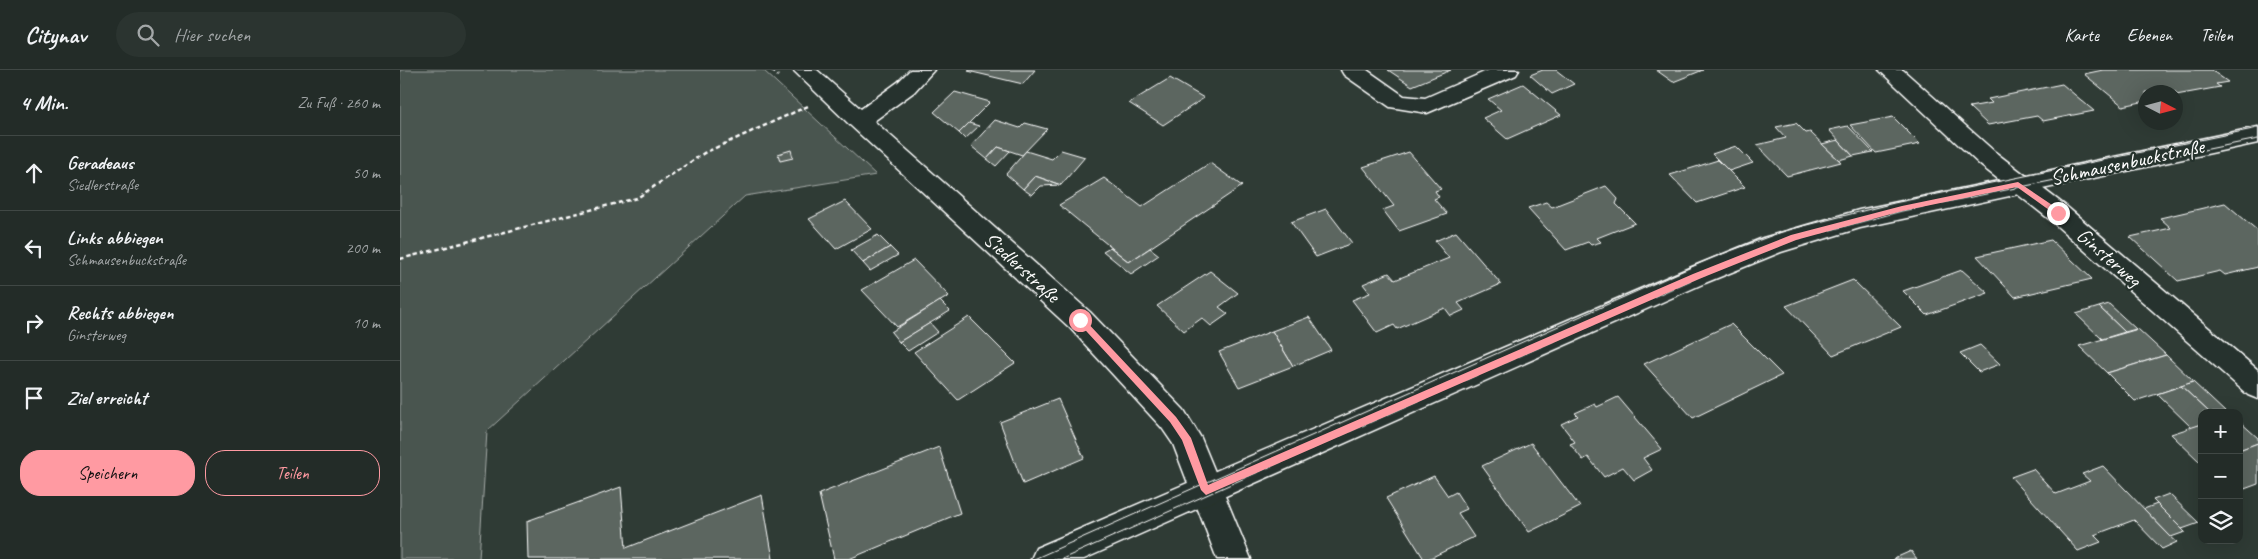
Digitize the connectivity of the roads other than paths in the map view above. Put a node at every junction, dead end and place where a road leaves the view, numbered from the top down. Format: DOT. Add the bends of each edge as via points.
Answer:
graph roads {
  1 [pos="804,70"];
  2 [pos="923,70"];
  3 [pos="1352,70"];
  4 [pos="1508,70"];
  5 [pos="1890,70"];
  6 [pos="859,121"];
  7 [pos="2258,135"];
  8 [pos="2018,184"];
  9 [pos="2258,387"];
  10 [pos="1206,490"];
  11 [pos="1048,559"];
  12 [pos="1234,559"];
  1 -- 6 [label="street, Siedlerstraße"];
  2 -- 6 [label="street" via="906,87"];
  3 -- 4 [label="street" via="1398,102 1427,106"];
  5 -- 8 [label="street, Ginsterweg"];
  6 -- 10 [label="street, Siedlerstraße" via="1120,360 1186,438"];
  7 -- 8 [label="street, Schmausenbuckstraße"];
  8 -- 9 [label="street, Ginsterweg" via="2058,213"];
  8 -- 10 [label="street, Schmausenbuckstraße" via="1859,219 1772,245"];
  10 -- 11 [label="street, Schmausenbuckstraße"];
  10 -- 12 [label="street, Siedlerstraße"];
}
